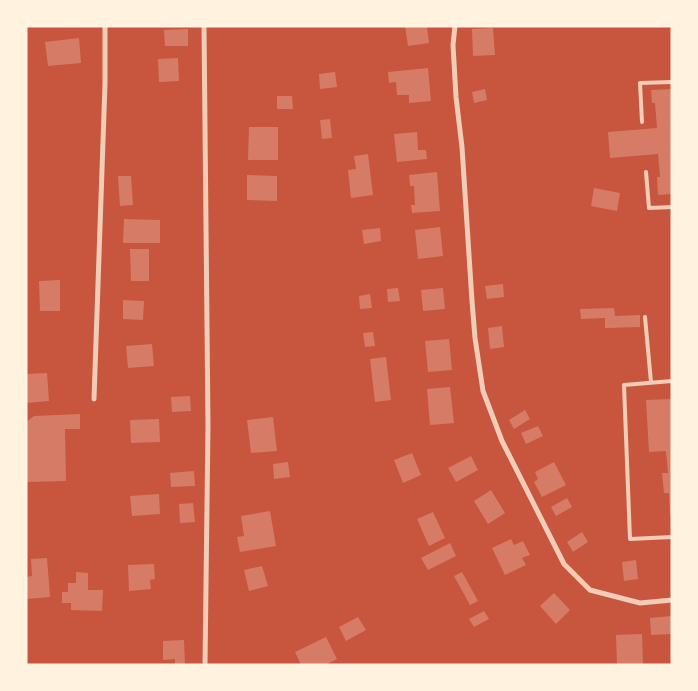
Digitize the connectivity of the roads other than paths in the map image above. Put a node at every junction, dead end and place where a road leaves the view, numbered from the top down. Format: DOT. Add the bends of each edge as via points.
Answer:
graph roads {
  1 [pos="105,26"];
  2 [pos="204,26"];
  3 [pos="455,26"];
  4 [pos="672,82"];
  5 [pos="642,122"];
  6 [pos="646,172"];
  7 [pos="672,207"];
  8 [pos="645,317"];
  9 [pos="672,381"];
  10 [pos="651,382"];
  11 [pos="94,399"];
  12 [pos="672,537"];
  13 [pos="672,600"];
  14 [pos="205,665"];
  1 -- 11 [label="street"];
  2 -- 14 [label="street" via="208,425"];
  3 -- 13 [label="street" via="453,45 472,301 483,391 502,441 564,564 590,590 640,602"];
  4 -- 5 [label="lane" via="640,83"];
  6 -- 7 [label="lane" via="649,208"];
  8 -- 10 [label="lane"];
  9 -- 10 [label="lane"];
  10 -- 12 [label="lane" via="624,385 630,539"];
}
